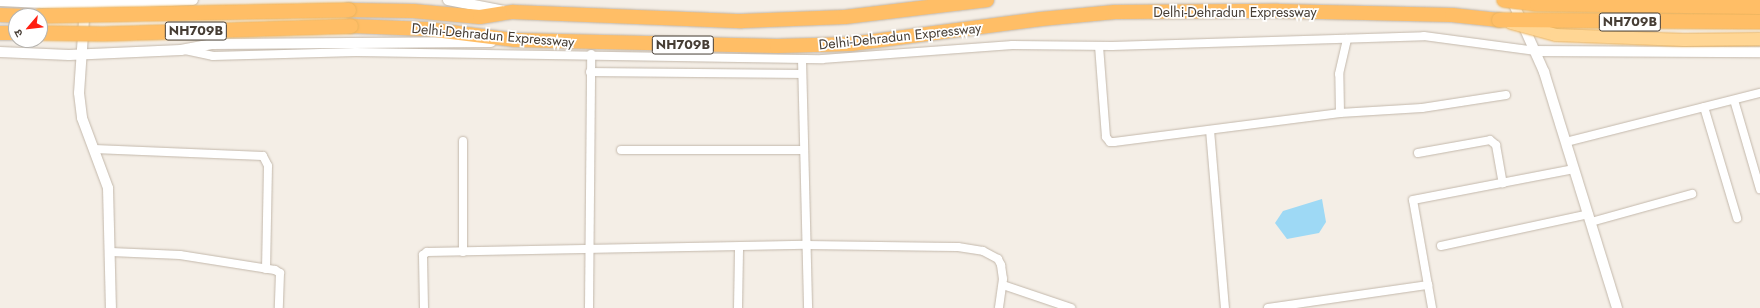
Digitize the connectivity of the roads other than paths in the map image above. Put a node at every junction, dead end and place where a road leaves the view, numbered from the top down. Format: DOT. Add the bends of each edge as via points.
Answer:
graph roads {
  1 [pos="193,0"];
  2 [pos="448,0"];
  3 [pos="987,0"];
  4 [pos="1504,0"];
  5 [pos="1512,0"];
  6 [pos="0,2"];
  7 [pos="85,2"];
  8 [pos="1760,7"];
  9 [pos="513,12"];
  10 [pos="48,16"];
  11 [pos="1500,20"];
  12 [pos="1760,22"];
  13 [pos="48,33"];
  14 [pos="1347,39"];
  15 [pos="1760,39"];
  16 [pos="515,40"];
  17 [pos="1099,46"];
  18 [pos="181,50"];
  19 [pos="1536,50"];
  20 [pos="0,52"];
  21 [pos="1760,52"];
  22 [pos="81,54"];
  23 [pos="591,54"];
  24 [pos="802,59"];
  25 [pos="590,72"];
  26 [pos="802,74"];
  27 [pos="1760,93"];
  28 [pos="1506,95"];
  29 [pos="1734,100"];
  30 [pos="1704,107"];
  31 [pos="1340,113"];
  32 [pos="1210,130"];
  33 [pos="463,141"];
  34 [pos="1566,142"];
  35 [pos="94,149"];
  36 [pos="621,150"];
  37 [pos="804,150"];
  38 [pos="1418,153"];
  39 [pos="1574,169"];
  40 [pos="1502,183"];
  41 [pos="1760,189"];
  42 [pos="1692,194"];
  43 [pos="1590,218"];
  44 [pos="1737,218"];
  45 [pos="806,245"];
  46 [pos="1441,246"];
  47 [pos="739,248"];
  48 [pos="590,250"];
  49 [pos="111,252"];
  50 [pos="463,252"];
  51 [pos="266,269"];
  52 [pos="1003,285"];
  53 [pos="1428,285"];
  54 [pos="1062,306"];
  55 [pos="1284,307"];
  56 [pos="111,308"];
  57 [pos="279,308"];
  58 [pos="424,308"];
  59 [pos="589,308"];
  60 [pos="738,308"];
  61 [pos="808,308"];
  62 [pos="999,308"];
  63 [pos="1071,308"];
  64 [pos="1225,308"];
  65 [pos="1268,308"];
  66 [pos="1432,308"];
  67 [pos="1617,308"];
  1 -- 7 [label="street"];
  2 -- 9 [label="street"];
  3 -- 9 [label="highway, Delhi-Dehradun Expressway / NH709B" via="845,17 742,20"];
  4 -- 8 [label="highway, NH709B, bridge" via="1538,4"];
  5 -- 19 [label="street"];
  6 -- 7 [label="street"];
  7 -- 22 [label="street"];
  9 -- 10 [label="highway, Delhi-Dehradun Expressway / NH709B, bridge" via="480,17 349,10"];
  11 -- 12 [label="highway, Delhi-Dehradun Expressway / NH709B, bridge"];
  11 -- 15 [label="main road, bridge" via="1556,35 1684,40"];
  11 -- 16 [label="highway, Delhi-Dehradun Expressway / NH709B" via="1444,15 1278,11 1115,12 851,44 777,46"];
  13 -- 16 [label="highway, Delhi-Dehradun Expressway / NH709B, bridge" via="103,34 351,26 427,29"];
  14 -- 17 [label="street"];
  14 -- 19 [label="street" via="1424,36"];
  14 -- 31 [label="street" via="1339,74"];
  16 -- 18 [label="street" via="468,43 359,41 211,44"];
  17 -- 24 [label="street" via="1012,45"];
  17 -- 32 [label="street" via="1108,140 1114,142"];
  18 -- 22 [label="street"];
  18 -- 23 [label="street" via="213,56 356,52"];
  19 -- 21 [label="street"];
  19 -- 34 [label="street"];
  20 -- 22 [label="street"];
  22 -- 35 [label="street" via="79,93 82,118"];
  23 -- 24 [label="street"];
  23 -- 25 [label="street"];
  24 -- 26 [label="street"];
  25 -- 26 [label="street"];
  25 -- 48 [label="street"];
  26 -- 37 [label="street"];
  27 -- 29 [label="street"];
  28 -- 31 [label="street" via="1422,108"];
  29 -- 30 [label="street"];
  29 -- 41 [label="street"];
  30 -- 34 [label="street"];
  30 -- 44 [label="street"];
  31 -- 32 [label="street"];
  32 -- 64 [label="street"];
  33 -- 50 [label="street"];
  34 -- 39 [label="street"];
  35 -- 49 [label="street" via="108,188"];
  35 -- 51 [label="street" via="263,156 268,166"];
  36 -- 37 [label="street"];
  37 -- 45 [label="street"];
  38 -- 40 [label="street" via="1490,140 1496,145"];
  39 -- 40 [label="street"];
  39 -- 43 [label="street"];
  40 -- 53 [label="street" via="1413,200"];
  42 -- 43 [label="street"];
  43 -- 46 [label="street"];
  43 -- 67 [label="street"];
  45 -- 47 [label="street"];
  45 -- 52 [label="street" via="970,248 998,259 1003,273"];
  45 -- 61 [label="street"];
  47 -- 48 [label="street"];
  47 -- 60 [label="street"];
  48 -- 50 [label="street"];
  48 -- 59 [label="street"];
  49 -- 51 [label="street" via="175,254"];
  49 -- 56 [label="street"];
  50 -- 58 [label="street" via="424,254"];
  51 -- 57 [label="street" via="280,273"];
  52 -- 54 [label="street"];
  52 -- 62 [label="street"];
  53 -- 55 [label="street"];
  53 -- 66 [label="street"];
  54 -- 63 [label="street"];
  55 -- 65 [label="street"];
}
